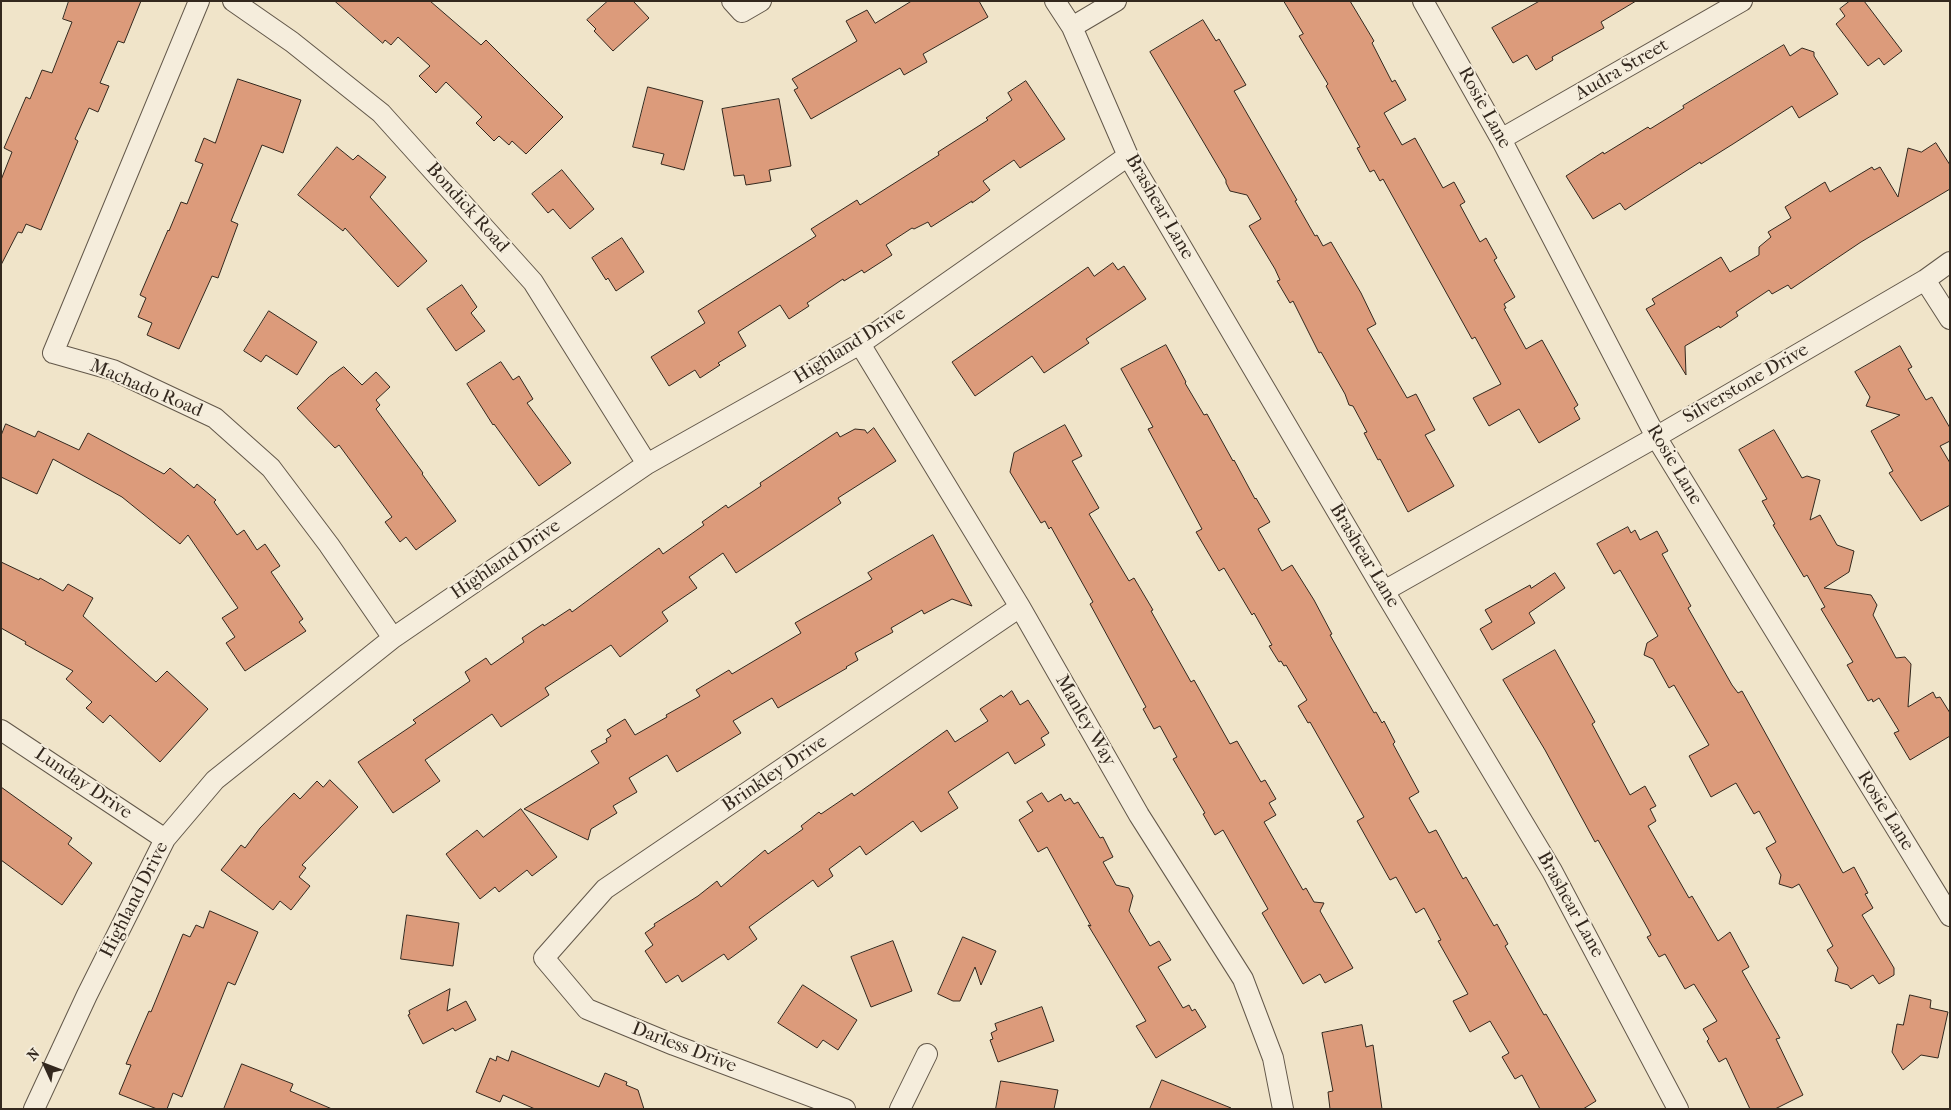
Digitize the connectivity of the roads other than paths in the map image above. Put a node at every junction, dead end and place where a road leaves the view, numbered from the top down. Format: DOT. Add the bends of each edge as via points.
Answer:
graph roads {
  1 [pos="199,1"];
  2 [pos="233,1"];
  3 [pos="732,1"];
  4 [pos="761,1"];
  5 [pos="1055,1"];
  6 [pos="1116,1"];
  7 [pos="1423,1"];
  8 [pos="1742,1"];
  9 [pos="1072,27"];
  10 [pos="1501,139"];
  11 [pos="1128,156"];
  12 [pos="1950,262"];
  13 [pos="1925,280"];
  14 [pos="1950,319"];
  15 [pos="860,344"];
  16 [pos="1656,437"];
  17 [pos="647,464"];
  18 [pos="1384,591"];
  19 [pos="1020,607"];
  20 [pos="393,638"];
  21 [pos="1,730"];
  22 [pos="165,839"];
  23 [pos="1950,916"];
  24 [pos="544,958"];
  25 [pos="927,1054"];
  26 [pos="34,1109"];
  27 [pos="845,1109"];
  28 [pos="900,1109"];
  29 [pos="1283,1109"];
  30 [pos="1678,1109"];
  1 -- 20 [label="street, Machado Road" via="53,353 113,370 215,418 271,468"];
  2 -- 17 [label="street, Bondick Road" via="292,42 381,113 533,282"];
  3 -- 4 [label="street" via="742,12"];
  5 -- 9 [label="street, Brashear Lane"];
  6 -- 9 [label="street"];
  7 -- 10 [label="street, Rosie Lane"];
  8 -- 10 [label="street, Audra Street"];
  9 -- 11 [label="street, Brashear Lane"];
  10 -- 16 [label="street, Rosie Lane"];
  11 -- 15 [label="street, Highland Drive"];
  11 -- 18 [label="street, Brashear Lane"];
  12 -- 13 [label="street, Silverstone Drive"];
  13 -- 14 [label="street"];
  13 -- 16 [label="street, Silverstone Drive"];
  15 -- 17 [label="street, Highland Drive"];
  15 -- 19 [label="street, Manley Way"];
  16 -- 18 [label="street, Silverstone Drive"];
  16 -- 23 [label="street, Rosie Lane"];
  17 -- 20 [label="street, Highland Drive"];
  18 -- 30 [label="street, Brashear Lane" via="1552,871"];
  19 -- 24 [label="street, Brinkley Drive" via="605,889"];
  19 -- 29 [label="street, Manley Way" via="1139,815 1243,979 1272,1058"];
  20 -- 22 [label="street, Highland Drive" via="215,780"];
  21 -- 22 [label="street, Lunday Drive"];
  22 -- 26 [label="street, Highland Drive"];
  24 -- 27 [label="street, Darless Drive" via="587,1009"];
  25 -- 28 [label="street"];
}
